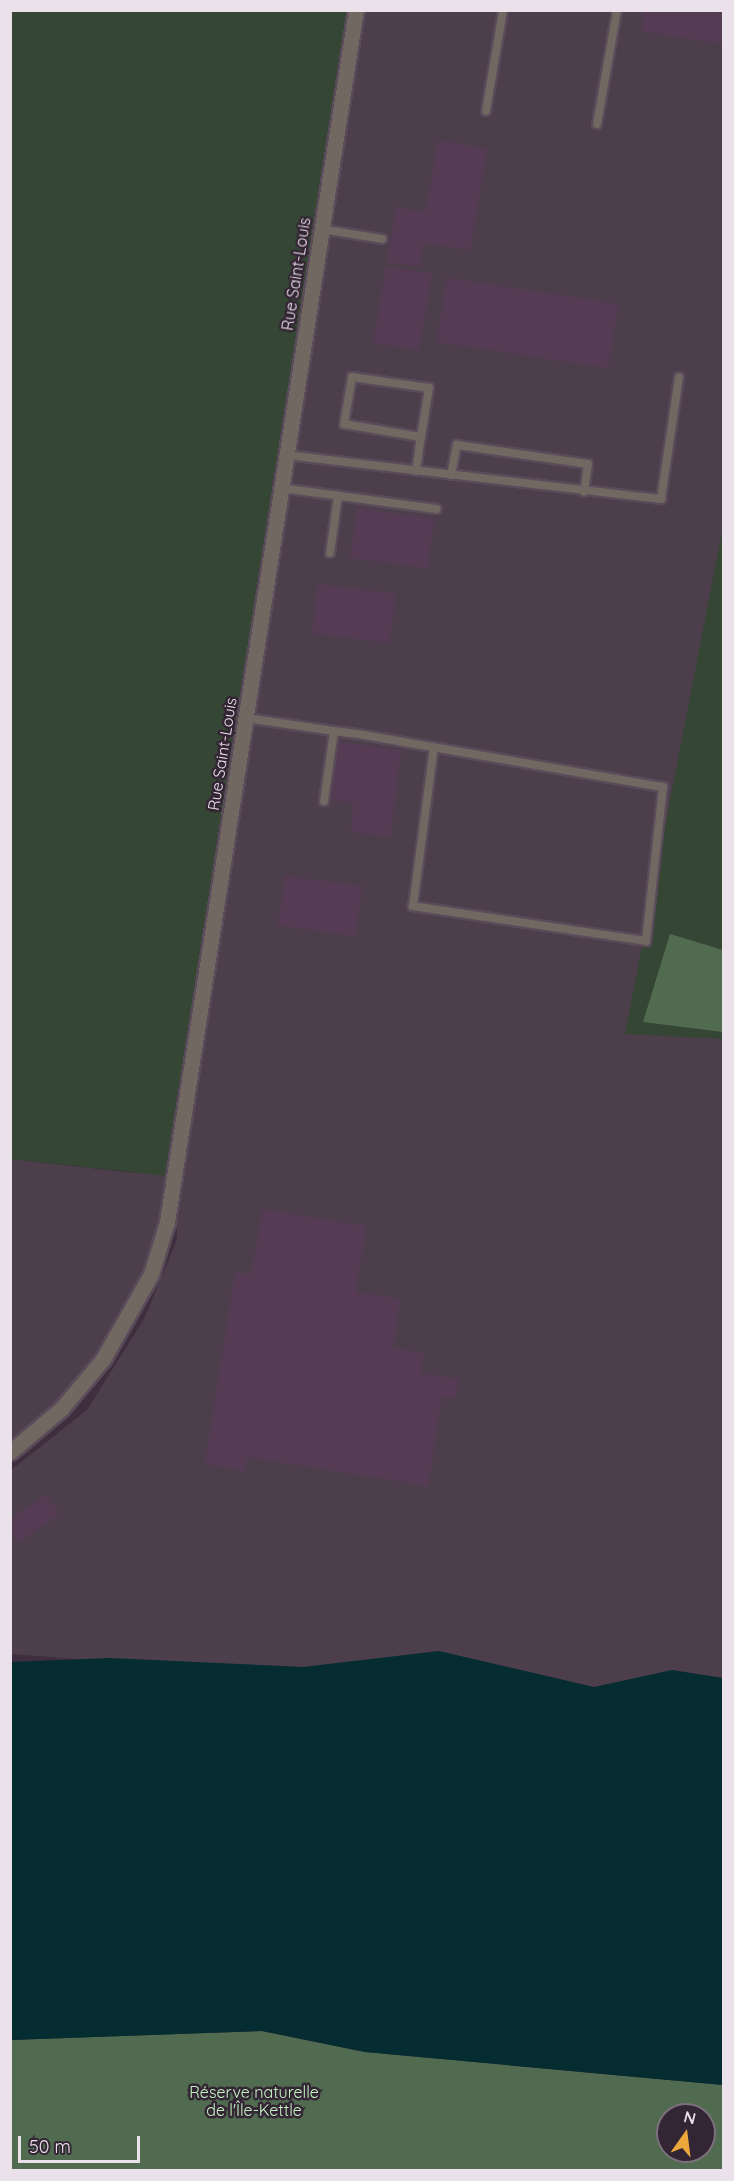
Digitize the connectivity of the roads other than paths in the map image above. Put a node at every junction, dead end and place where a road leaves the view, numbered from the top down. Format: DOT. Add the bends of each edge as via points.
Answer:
graph roads {
  1 [pos="356,10"];
  2 [pos="503,10"];
  3 [pos="617,10"];
  4 [pos="486,111"];
  5 [pos="597,124"];
  6 [pos="321,229"];
  7 [pos="381,239"];
  8 [pos="679,377"];
  9 [pos="421,437"];
  10 [pos="286,455"];
  11 [pos="416,471"];
  12 [pos="452,475"];
  13 [pos="281,488"];
  14 [pos="584,492"];
  15 [pos="338,496"];
  16 [pos="437,508"];
  17 [pos="330,553"];
  18 [pos="246,718"];
  19 [pos="334,731"];
  20 [pos="434,747"];
  21 [pos="324,801"];
  22 [pos="10,1452"];
  1 -- 6 [label="street, Rue Saint-Louis"];
  2 -- 4 [label="lane"];
  3 -- 5 [label="lane"];
  6 -- 7 [label="lane"];
  6 -- 10 [label="street, Rue Saint-Louis"];
  8 -- 14 [label="lane" via="661,499"];
  9 -- 9 [label="lane" via="429,388 352,376 344,424"];
  9 -- 11 [label="lane"];
  10 -- 11 [label="lane"];
  10 -- 13 [label="street, Rue Saint-Louis"];
  11 -- 12 [label="lane"];
  12 -- 14 [label="lane"];
  12 -- 14 [label="lane" via="457,445 588,464"];
  13 -- 15 [label="lane"];
  13 -- 18 [label="street, Rue Saint-Louis"];
  15 -- 16 [label="lane"];
  15 -- 17 [label="lane"];
  18 -- 19 [label="lane"];
  18 -- 22 [label="street, Rue Saint-Louis" via="177,1177 159,1251 136,1305 103,1359 61,1409"];
  19 -- 20 [label="lane"];
  19 -- 21 [label="lane"];
  20 -- 20 [label="lane" via="663,787 646,941 414,906"];
}
